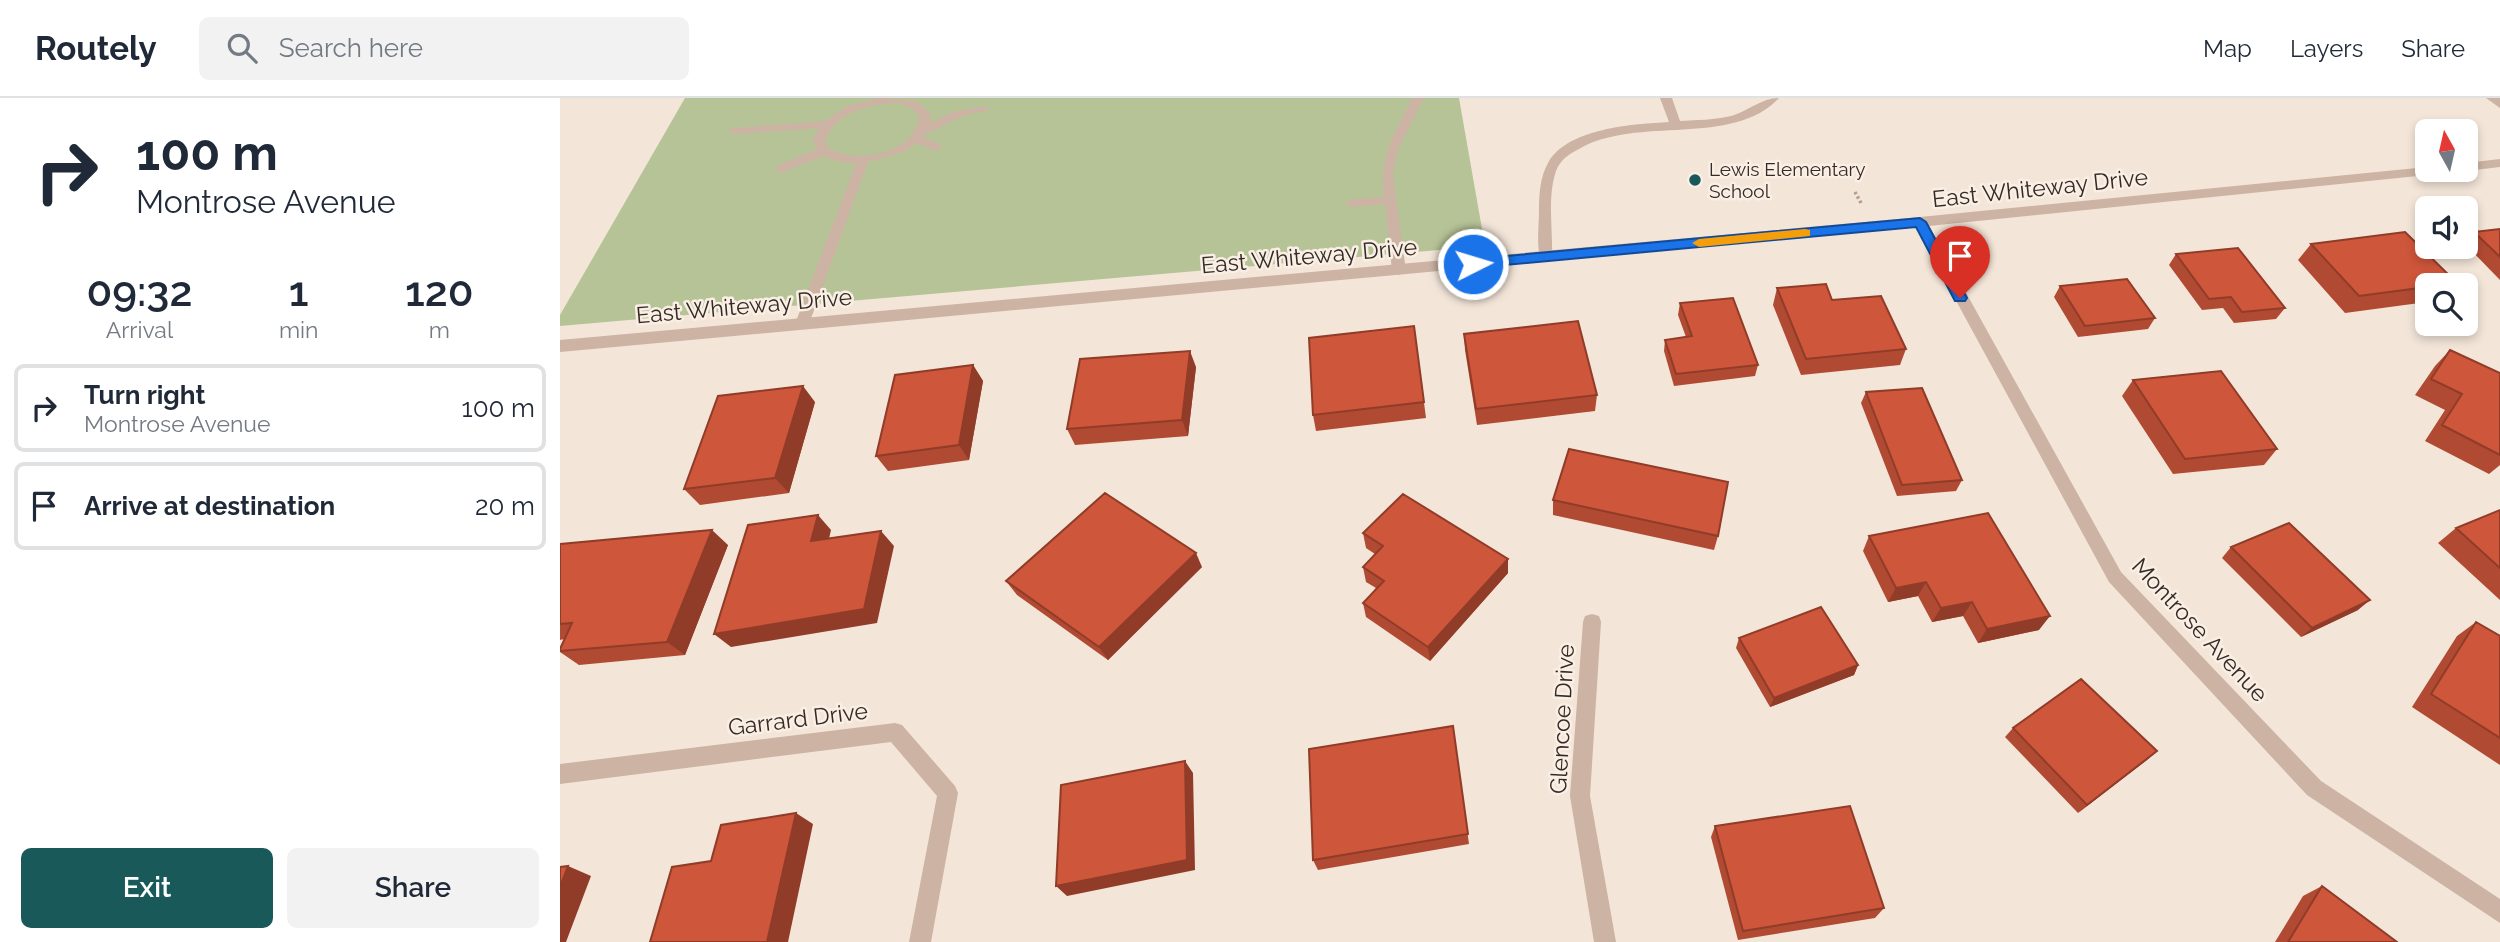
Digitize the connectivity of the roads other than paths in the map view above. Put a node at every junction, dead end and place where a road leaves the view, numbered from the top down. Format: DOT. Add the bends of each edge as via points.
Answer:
graph roads {
  1 [pos="1418,98"];
  2 [pos="1666,98"];
  3 [pos="1773,98"];
  4 [pos="2492,98"];
  5 [pos="2500,104"];
  6 [pos="984,109"];
  7 [pos="827,124"];
  8 [pos="1675,124"];
  9 [pos="734,131"];
  10 [pos="919,135"];
  11 [pos="937,147"];
  12 [pos="824,151"];
  13 [pos="863,159"];
  14 [pos="2500,163"];
  15 [pos="2478,166"];
  16 [pos="781,169"];
  17 [pos="2415,172"];
  18 [pos="1389,200"];
  19 [pos="1351,203"];
  20 [pos="1920,222"];
  21 [pos="1546,257"];
  22 [pos="1399,271"];
  23 [pos="803,324"];
  24 [pos="560,346"];
  25 [pos="1592,622"];
  26 [pos="560,774"];
  27 [pos="2500,912"];
  28 [pos="920,942"];
  29 [pos="1605,942"];
  1 -- 18 [label="lane" via="1392,149 1387,174"];
  2 -- 8 [label="lane"];
  3 -- 8 [label="lane" via="1765,108 1730,119"];
  4 -- 5 [label="street"];
  6 -- 10 [label="lane" via="957,114"];
  7 -- 9 [label="lane"];
  7 -- 10 [label="lane" via="861,105 897,100 912,103 926,114"];
  7 -- 12 [label="lane" via="819,140"];
  8 -- 21 [label="lane" via="1602,132 1579,141 1555,160 1548,179"];
  10 -- 11 [label="lane"];
  10 -- 13 [label="lane" via="901,148"];
  12 -- 13 [label="lane" via="845,159"];
  12 -- 16 [label="lane"];
  13 -- 23 [label="lane"];
  14 -- 15 [label="street"];
  17 -- 20 [label="street, East Whiteway Drive"];
  18 -- 19 [label="lane"];
  18 -- 22 [label="lane"];
  20 -- 21 [label="street, East Whiteway Drive"];
  20 -- 27 [label="street, Montrose Avenue" via="2115,578 2314,788"];
  21 -- 22 [label="street, East Whiteway Drive"];
  22 -- 23 [label="street, East Whiteway Drive"];
  23 -- 24 [label="street, East Whiteway Drive"];
  25 -- 29 [label="street, Glencoe Drive" via="1580,796"];
  26 -- 28 [label="street, Garrard Drive" via="895,732 948,793"];
}
